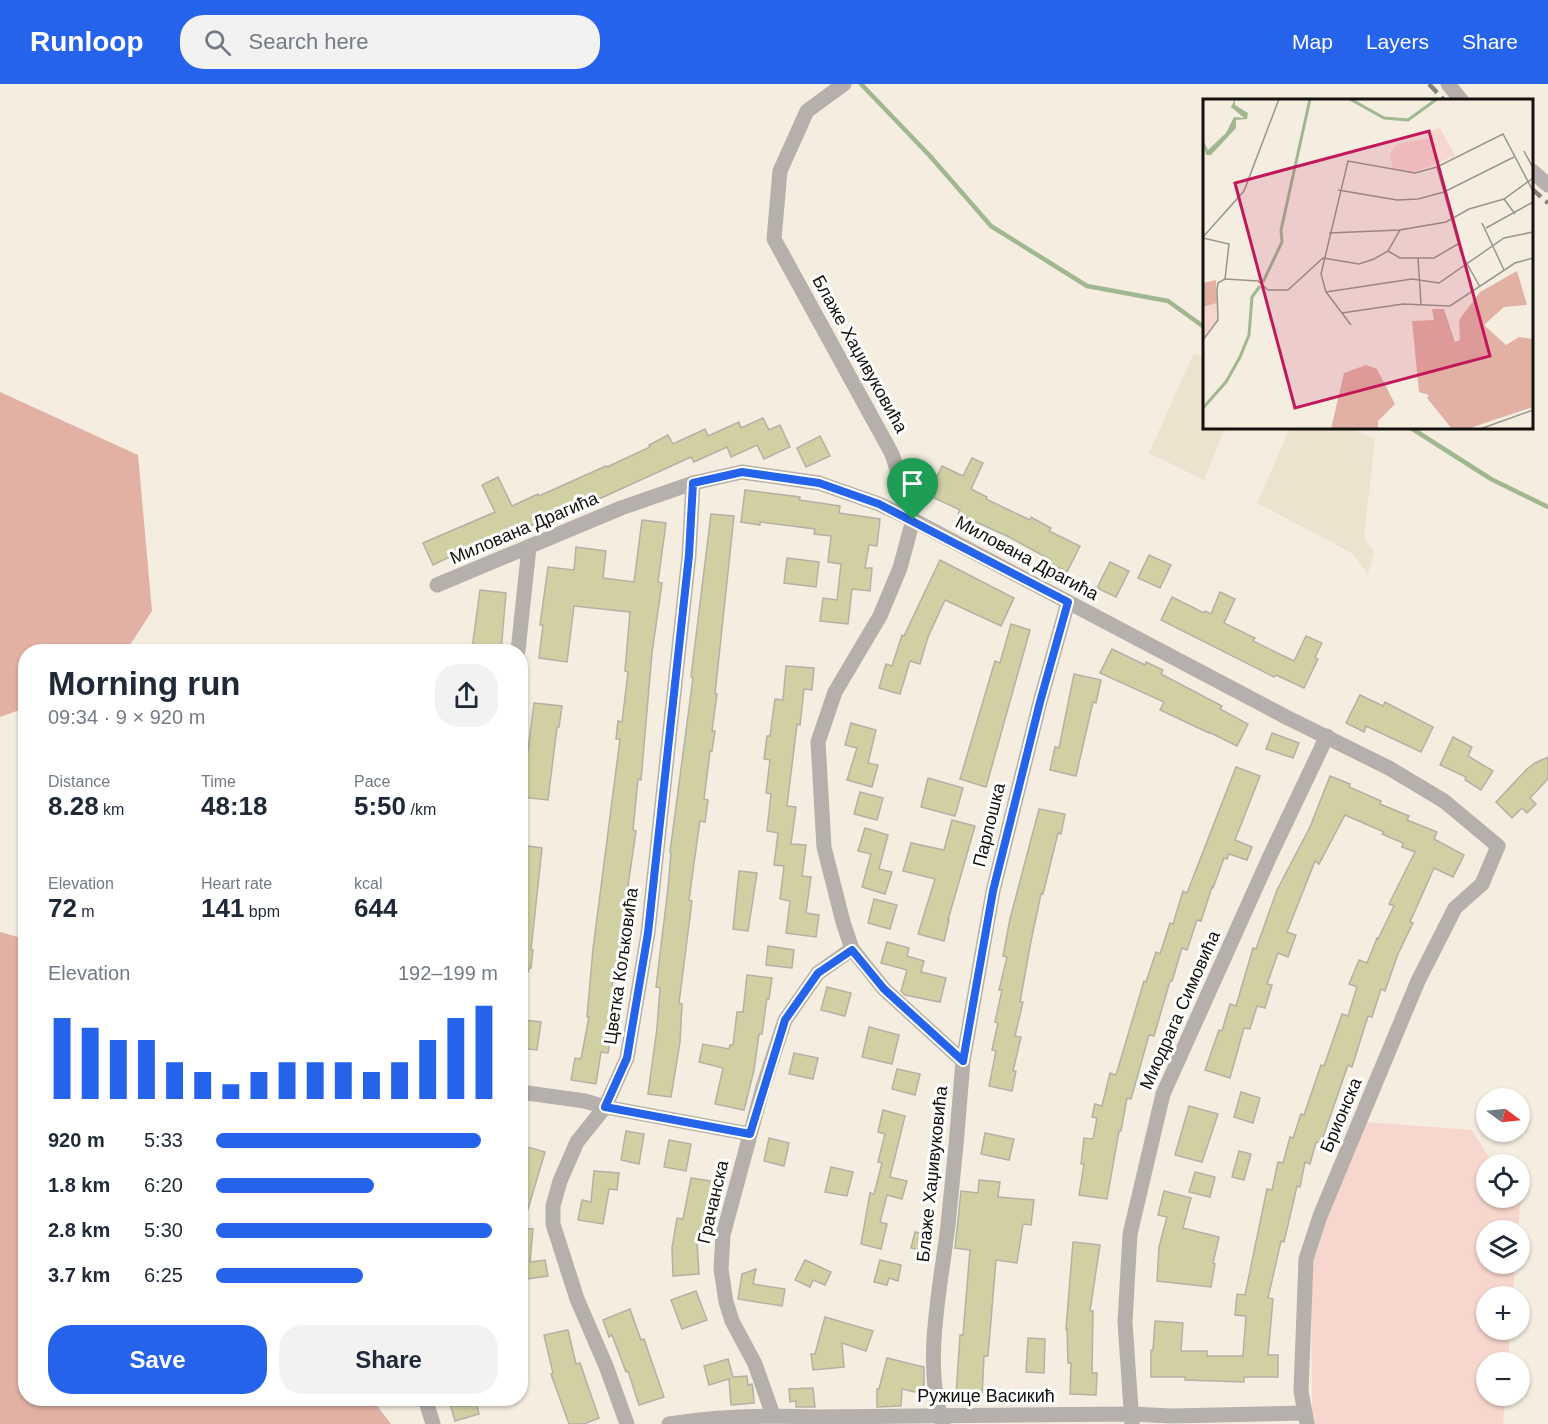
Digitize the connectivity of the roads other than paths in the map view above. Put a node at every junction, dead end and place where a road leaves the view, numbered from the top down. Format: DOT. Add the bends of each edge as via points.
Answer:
graph roads {
  1 [pos="844,84"];
  2 [pos="1448,84"];
  3 [pos="1460,99"];
  4 [pos="1533,172"];
  5 [pos="1548,185"];
  6 [pos="693,483"];
  7 [pos="913,520"];
  8 [pos="530,547"];
  9 [pos="437,585"];
  10 [pos="1068,602"];
  11 [pos="519,644"];
  12 [pos="1328,736"];
  13 [pos="1498,846"];
  14 [pos="852,950"];
  15 [pos="963,1061"];
  16 [pos="528,1093"];
  17 [pos="605,1107"];
  18 [pos="750,1134"];
  19 [pos="428,1406"];
  20 [pos="773,1415"];
  21 [pos="1305,1418"];
  22 [pos="1131,1419"];
  23 [pos="942,1420"];
  24 [pos="434,1424"];
  25 [pos="627,1424"];
  26 [pos="669,1424"];
  1 -- 7 [label="street, Блаже Хаџивуковића" via="807,111 780,171 774,239 892,454"];
  2 -- 3 [label="street"];
  4 -- 5 [label="street"];
  6 -- 7 [label="street, Милована Драгића" via="742,472 819,483"];
  6 -- 8 [label="street, Милована Драгића" via="621,508"];
  6 -- 17 [label="street, Цветка Кољковића" via="687,577 648,933 627,1058"];
  7 -- 10 [label="street, Милована Драгића"];
  7 -- 14 [label="street" via="900,568 880,616 835,692 818,742 824,847"];
  8 -- 9 [label="street, Милована Драгића"];
  8 -- 11 [label="street"];
  10 -- 12 [label="street, Милована Драгића"];
  10 -- 15 [label="street, Парлошка" via="993,891"];
  12 -- 13 [label="street, Милована Драгића" via="1444,801"];
  12 -- 22 [label="street, Миодрага Симовића" via="1163,1094 1130,1234 1125,1322"];
  13 -- 21 [label="street, Брионска" via="1482,884 1455,908 1418,981 1320,1216 1306,1259 1301,1391"];
  14 -- 15 [label="street" via="884,989"];
  14 -- 18 [label="street, Грачанска" via="818,973 785,1020"];
  15 -- 23 [label="street, Блаже Хаџивуковића" via="934,1333"];
  16 -- 17 [label="street"];
  17 -- 18 [label="street"];
  17 -- 25 [label="street, Цветка Кољковића" via="577,1142 560,1181 553,1224 577,1299"];
  18 -- 20 [label="street, Грачанска" via="723,1235 721,1269 732,1321 755,1364"];
  19 -- 24 [label="street"];
  20 -- 23 [label="street, Ружице Васикић"];
  20 -- 26 [label="street, Ружице Васикић"];
  21 -- 22 [label="street, Ружице Васикић"];
  22 -- 23 [label="street, Ружице Васикић"];
}
